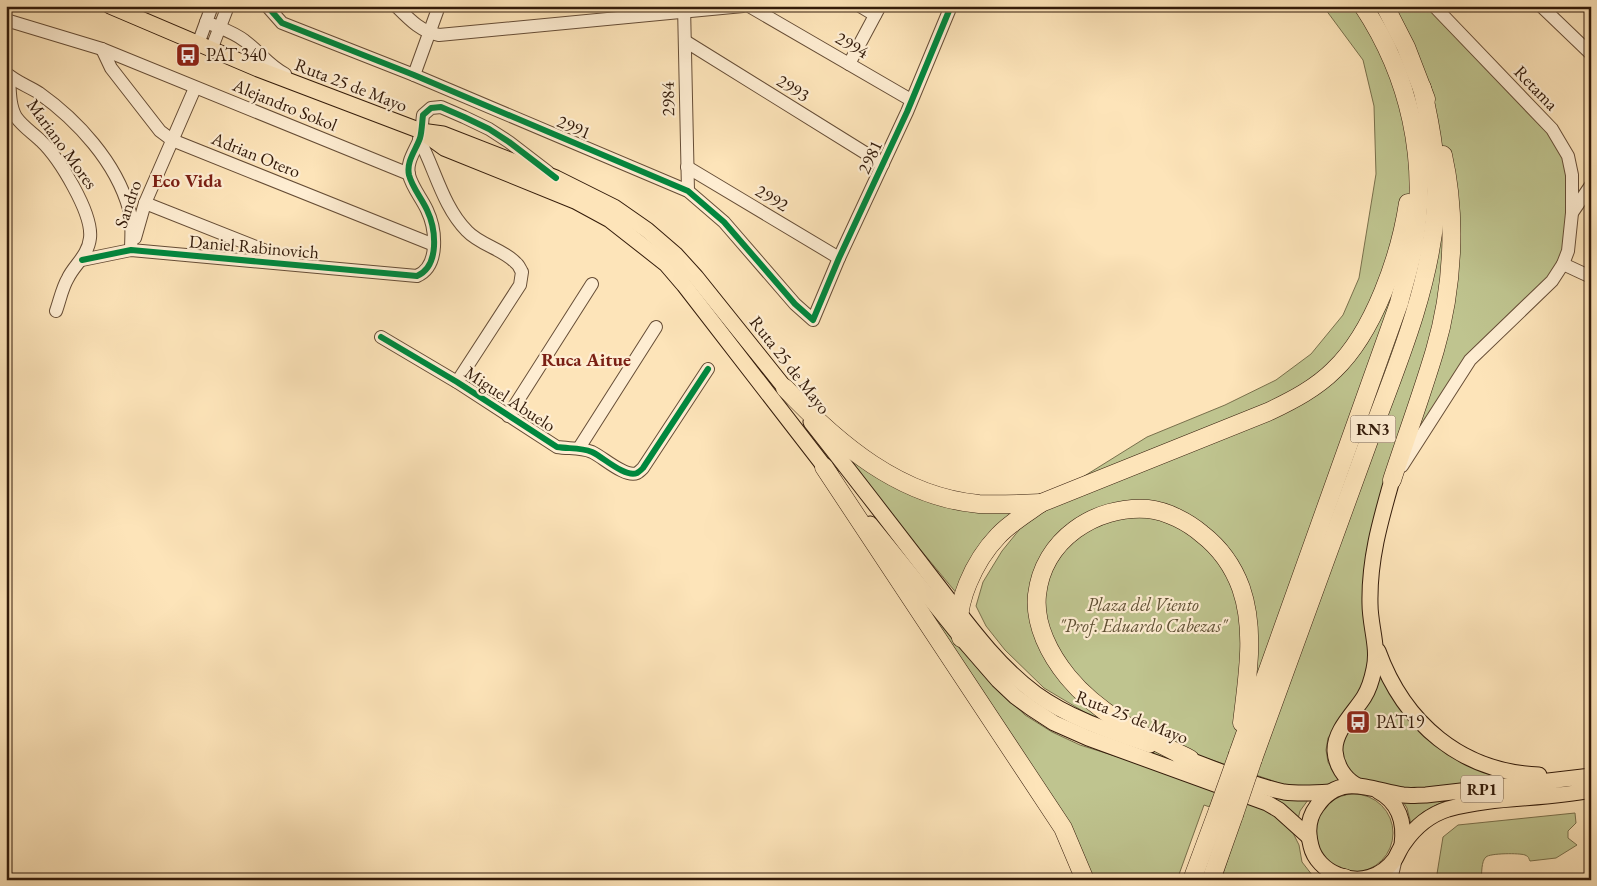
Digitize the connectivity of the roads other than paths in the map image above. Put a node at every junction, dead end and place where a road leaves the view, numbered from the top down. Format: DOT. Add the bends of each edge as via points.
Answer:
graph roads {
  1 [pos="110,6"];
  2 [pos="212,6"];
  3 [pos="228,6"];
  4 [pos="267,6"];
  5 [pos="396,6"];
  6 [pos="439,6"];
  7 [pos="743,6"];
  8 [pos="748,6"];
  9 [pos="860,6"];
  10 [pos="951,6"];
  11 [pos="1364,6"];
  12 [pos="1385,6"];
  13 [pos="1434,6"];
  14 [pos="1541,6"];
  15 [pos="684,9"];
  16 [pos="877,11"];
  17 [pos="6,20"];
  18 [pos="206,22"];
  19 [pos="220,28"];
  20 [pos="429,34"];
  21 [pos="685,41"];
  22 [pos="204,47"];
  23 [pos="102,50"];
  24 [pos="1591,54"];
  25 [pos="849,64"];
  26 [pos="414,74"];
  27 [pos="8,75"];
  28 [pos="195,88"];
  29 [pos="306,88"];
  30 [pos="1422,88"];
  31 [pos="911,100"];
  32 [pos="420,135"];
  33 [pos="172,140"];
  34 [pos="1417,148"];
  35 [pos="883,164"];
  36 [pos="687,167"];
  37 [pos="409,174"];
  38 [pos="556,178"];
  39 [pos="1591,185"];
  40 [pos="688,192"];
  41 [pos="145,204"];
  42 [pos="1572,213"];
  43 [pos="434,245"];
  44 [pos="131,250"];
  45 [pos="840,258"];
  46 [pos="82,260"];
  47 [pos="1563,264"];
  48 [pos="307,267"];
  49 [pos="1591,277"];
  50 [pos="592,284"];
  51 [pos="56,311"];
  52 [pos="813,320"];
  53 [pos="656,327"];
  54 [pos="381,337"];
  55 [pos="708,369"];
  56 [pos="457,382"];
  57 [pos="785,388"];
  58 [pos="508,416"];
  59 [pos="579,448"];
  60 [pos="824,467"];
  61 [pos="1392,480"];
  62 [pos="1041,503"];
  63 [pos="959,612"];
  64 [pos="961,638"];
  65 [pos="1374,641"];
  66 [pos="1246,757"];
  67 [pos="1190,759"];
  68 [pos="1591,775"];
  69 [pos="1356,785"];
  70 [pos="1373,788"];
  71 [pos="1591,790"];
  72 [pos="1330,792"];
  73 [pos="1226,813"];
  74 [pos="1309,837"];
  75 [pos="1399,851"];
  76 [pos="1347,879"];
  77 [pos="1085,880"];
  78 [pos="1192,880"];
  79 [pos="1211,880"];
  80 [pos="1391,880"];
  1 -- 22 [label="main road, Ruta 25 de Mayo"];
  2 -- 18 [label="street"];
  3 -- 19 [label="street"];
  4 -- 26 [label="street, 2991" via="282,23"];
  5 -- 20 [label="street"];
  6 -- 20 [label="street"];
  7 -- 15 [label="street"];
  8 -- 25 [label="street, 2994"];
  9 -- 16 [label="street"];
  10 -- 31 [label="street, 2981"];
  11 -- 34 [label="highway, RN3" via="1391,54"];
  12 -- 30 [label="highway, RN3"];
  13 -- 42 [label="street, Retama" via="1552,128 1568,156 1572,176"];
  14 -- 24 [label="street"];
  15 -- 20 [label="street"];
  15 -- 21 [label="street, 2984"];
  16 -- 25 [label="street"];
  17 -- 23 [label="street, Alejandro Sokol"];
  18 -- 19 [label="street"];
  18 -- 22 [label="street"];
  19 -- 22 [label="street"];
  19 -- 29 [label="street" via="244,40 266,62"];
  20 -- 26 [label="street"];
  21 -- 35 [label="street, 2993"];
  21 -- 36 [label="street, 2984"];
  22 -- 29 [label="main road, Ruta 25 de Mayo"];
  23 -- 28 [label="street, Alejandro Sokol"];
  23 -- 33 [label="street, Adrian Otero" via="160,130"];
  25 -- 31 [label="street, 2994"];
  26 -- 40 [label="street, 2991"];
  27 -- 44 [label="street" via="39,93 96,146 116,178 130,210"];
  27 -- 46 [label="street, Mariano Mores" via="16,117 42,142 83,204 90,239"];
  28 -- 33 [label="street, Sandro"];
  28 -- 37 [label="street, Alejandro Sokol"];
  29 -- 32 [label="main road, Ruta 25 de Mayo"];
  30 -- 61 [label="highway" via="1446,170 1451,250 1435,349"];
  30 -- 66 [label="highway, RN3" via="1436,175 1434,230 1424,279 1402,349"];
  31 -- 35 [label="street, 2981"];
  32 -- 37 [label="street" via="411,153"];
  32 -- 38 [label="main road, Ruta 25 de Mayo" via="443,134"];
  32 -- 38 [label="street" via="423,115 431,108 441,107 489,128"];
  32 -- 56 [label="street" via="436,178 459,223 470,234 516,262 522,272 520,285"];
  32 -- 60 [label="main road, Ruta 25 de Mayo" via="575,202 610,220 648,249 684,285"];
  33 -- 41 [label="street, Sandro"];
  33 -- 43 [label="street, Adrian Otero"];
  34 -- 62 [label="highway" via="1405,224 1381,296 1357,341 1335,370 1298,397 1270,412"];
  34 -- 66 [label="highway, RN3" via="1417,221 1399,303"];
  35 -- 45 [label="street, 2981"];
  36 -- 40 [label="street, 2984"];
  36 -- 45 [label="street, 2992"];
  37 -- 43 [label="street" via="428,211"];
  38 -- 57 [label="main road, Ruta 25 de Mayo" via="614,208 676,255"];
  39 -- 42 [label="street"];
  40 -- 52 [label="street, 2991" via="724,222 795,304"];
  41 -- 44 [label="street, Sandro"];
  41 -- 48 [label="street"];
  42 -- 47 [label="street, Retama" via="1568,251"];
  43 -- 48 [label="street, Daniel Rabinovich" via="432,259 424,273 417,276"];
  44 -- 46 [label="street, Daniel Rabinovich"];
  44 -- 48 [label="street, Daniel Rabinovich"];
  45 -- 52 [label="street, 2981"];
  46 -- 51 [label="street" via="68,278"];
  47 -- 49 [label="street"];
  47 -- 61 [label="street" via="1552,281 1470,360"];
  50 -- 58 [label="street"];
  53 -- 59 [label="street"];
  54 -- 56 [label="street, Miguel Abuelo"];
  55 -- 59 [label="street, Miguel Abuelo" via="636,474 627,474 592,452"];
  56 -- 58 [label="street, Miguel Abuelo"];
  57 -- 62 [label="highway" via="840,441 885,473 909,485 980,504"];
  57 -- 63 [label="main road, Ruta 25 de Mayo"];
  58 -- 59 [label="street, Miguel Abuelo" via="557,447"];
  60 -- 64 [label="main road, Ruta 25 de Mayo"];
  60 -- 77 [label="highway" via="1063,828"];
  61 -- 65 [label="main road" via="1375,540 1372,564 1370,606"];
  62 -- 63 [label="highway" via="998,536 984,554 973,572"];
  63 -- 64 [label="highway"];
  63 -- 67 [label="main road, Ruta 25 de Mayo" via="1006,669 1050,703 1092,725"];
  64 -- 74 [label="main road, Ruta 25 de Mayo" via="1016,697 1054,723 1261,800 1279,810"];
  65 -- 68 [label="main road" via="1389,677 1411,712 1436,738 1459,753 1518,773"];
  65 -- 69 [label="main road" via="1376,663 1368,689 1335,745 1343,773"];
  66 -- 67 [label="highway" via="1250,641 1247,611 1230,563 1195,528 1174,516 1148,509 1098,517 1078,526 1060,542 1048,560 1037,595 1043,635 1052,655 1069,678 1094,702 1112,717"];
  66 -- 73 [label="highway, RN3, bridge"];
  67 -- 72 [label="main road, Ruta 25 de Mayo" via="1282,791"];
  68 -- 70 [label="main road, RP1" via="1426,795 1405,795"];
  69 -- 70 [label="main road, RP1"];
  69 -- 72 [label="main road, RP1"];
  70 -- 75 [label="main road, RP1" via="1395,805 1401,817 1404,831"];
  71 -- 75 [label="main road, RP1" via="1447,810 1427,819"];
  72 -- 74 [label="main road, Ruta 25 de Mayo / RP1" via="1313,811"];
  73 -- 78 [label="highway, RN3"];
  73 -- 79 [label="highway, RN3"];
  74 -- 76 [label="main road, Ruta 25 de Mayo / RP1" via="1312,851 1320,863"];
  75 -- 76 [label="main road, RP1" via="1390,866 1377,875"];
  75 -- 80 [label="street"];
}
